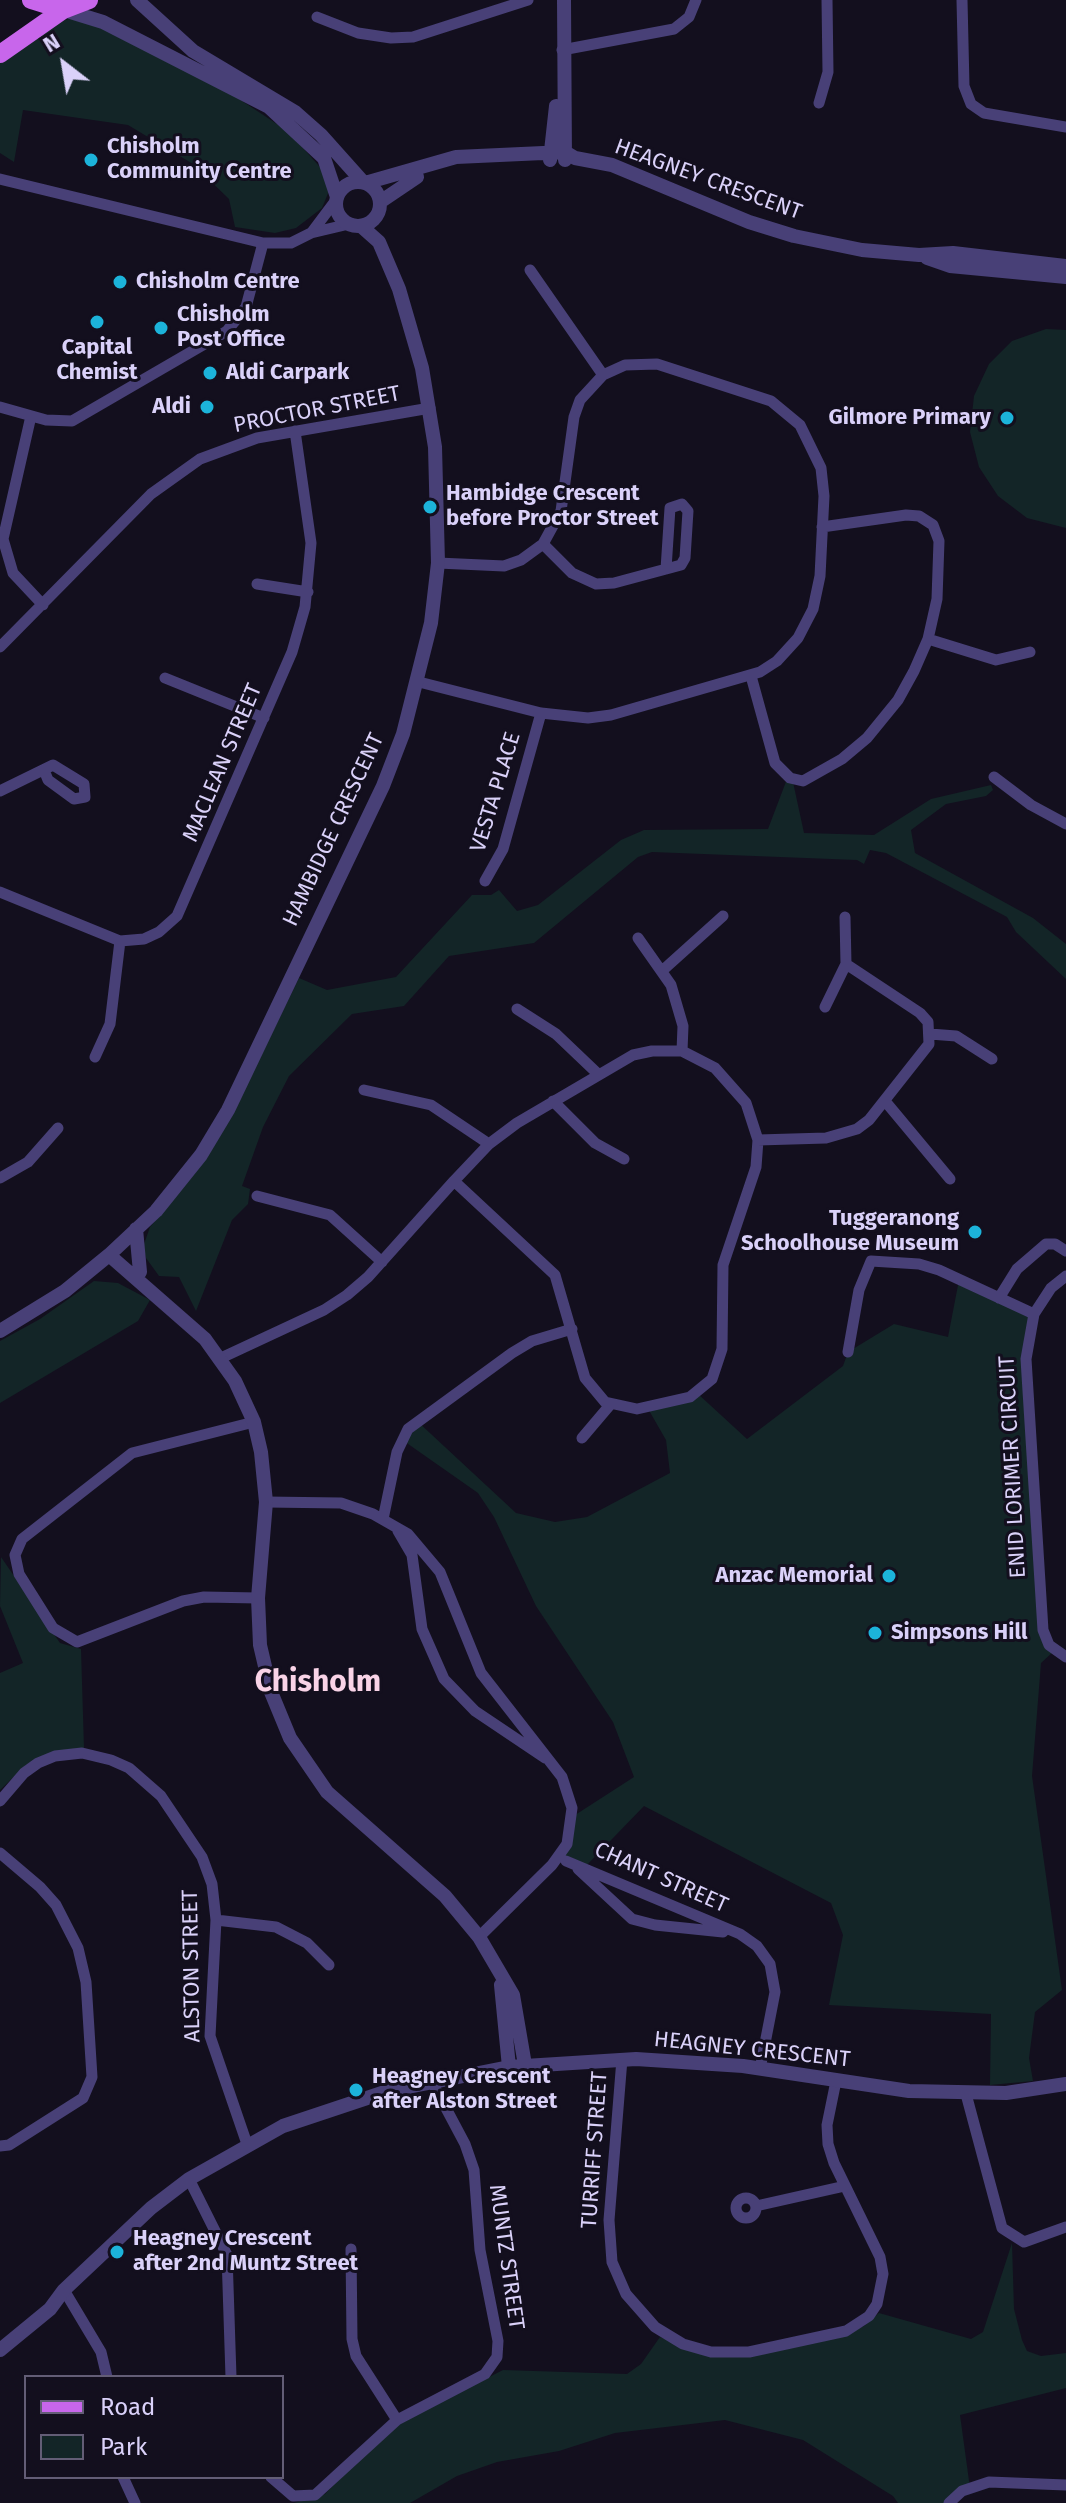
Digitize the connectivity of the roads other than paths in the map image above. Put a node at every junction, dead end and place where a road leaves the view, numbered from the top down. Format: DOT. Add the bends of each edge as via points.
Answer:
graph roads {
  1 [pos="31,0"];
  2 [pos="89,0"];
  3 [pos="137,0"];
  4 [pos="528,0"];
  5 [pos="564,0"];
  6 [pos="696,0"];
  7 [pos="827,0"];
  8 [pos="962,0"];
  9 [pos="64,10"];
  10 [pos="317,17"];
  11 [pos="562,50"];
  12 [pos="0,54"];
  13 [pos="819,103"];
  14 [pos="1066,127"];
  15 [pos="561,157"];
  16 [pos="427,170"];
  17 [pos="0,179"];
  18 [pos="364,183"];
  19 [pos="337,199"];
  20 [pos="380,207"];
  21 [pos="355,225"];
  22 [pos="311,233"];
  23 [pos="263,243"];
  24 [pos="380,245"];
  25 [pos="530,270"];
  26 [pos="1063,271"];
  27 [pos="603,375"];
  28 [pos="0,407"];
  29 [pos="430,408"];
  30 [pos="31,416"];
  31 [pos="295,431"];
  32 [pos="822,527"];
  33 [pos="543,544"];
  34 [pos="438,563"];
  35 [pos="666,569"];
  36 [pos="257,584"];
  37 [pos="308,592"];
  38 [pos="43,605"];
  39 [pos="928,639"];
  40 [pos="0,647"];
  41 [pos="1030,652"];
  42 [pos="751,676"];
  43 [pos="165,678"];
  44 [pos="419,682"];
  45 [pos="541,713"];
  46 [pos="264,718"];
  47 [pos="44,770"];
  48 [pos="994,777"];
  49 [pos="0,791"];
  50 [pos="1066,824"];
  51 [pos="485,881"];
  52 [pos="0,892"];
  53 [pos="723,916"];
  54 [pos="845,917"];
  55 [pos="638,938"];
  56 [pos="120,941"];
  57 [pos="846,964"];
  58 [pos="663,970"];
  59 [pos="825,1007"];
  60 [pos="517,1009"];
  61 [pos="930,1034"];
  62 [pos="682,1051"];
  63 [pos="95,1057"];
  64 [pos="992,1059"];
  65 [pos="598,1074"];
  66 [pos="364,1090"];
  67 [pos="553,1101"];
  68 [pos="885,1101"];
  69 [pos="58,1128"];
  70 [pos="758,1140"];
  71 [pos="489,1144"];
  72 [pos="624,1159"];
  73 [pos="0,1178"];
  74 [pos="950,1179"];
  75 [pos="454,1181"];
  76 [pos="257,1196"];
  77 [pos="136,1229"];
  78 [pos="1066,1251"];
  79 [pos="113,1252"];
  80 [pos="382,1262"];
  81 [pos="87,1274"];
  82 [pos="137,1275"];
  83 [pos="1066,1276"];
  84 [pos="999,1298"];
  85 [pos="1034,1314"];
  86 [pos="572,1329"];
  87 [pos="0,1331"];
  88 [pos="848,1352"];
  89 [pos="221,1358"];
  90 [pos="610,1405"];
  91 [pos="254,1422"];
  92 [pos="582,1438"];
  93 [pos="266,1502"];
  94 [pos="386,1520"];
  95 [pos="258,1598"];
  96 [pos="1066,1657"];
  97 [pos="555,1765"];
  98 [pos="0,1801"];
  99 [pos="0,1853"];
  100 [pos="563,1859"];
  101 [pos="216,1920"];
  102 [pos="740,1934"];
  103 [pos="479,1937"];
  104 [pos="329,1965"];
  105 [pos="501,1977"];
  106 [pos="622,2059"];
  107 [pos="525,2065"];
  108 [pos="509,2067"];
  109 [pos="760,2069"];
  110 [pos="431,2080"];
  111 [pos="836,2081"];
  112 [pos="1066,2084"];
  113 [pos="966,2094"];
  114 [pos="247,2144"];
  115 [pos="0,2146"];
  116 [pos="189,2179"];
  117 [pos="845,2186"];
  118 [pos="756,2206"];
  119 [pos="1066,2227"];
  120 [pos="351,2249"];
  121 [pos="64,2290"];
  122 [pos="32,2319"];
  123 [pos="0,2339"];
  124 [pos="0,2350"];
  125 [pos="107,2375"];
  126 [pos="231,2375"];
  127 [pos="397,2420"];
  128 [pos="124,2479"];
  129 [pos="273,2479"];
  130 [pos="1066,2485"];
  131 [pos="135,2503"];
  132 [pos="949,2503"];
  1 -- 9 [label="main road"];
  2 -- 9 [label="main road"];
  3 -- 18 [label="street" via="193,51 295,112"];
  4 -- 10 [label="street" via="413,37 358,33"];
  5 -- 11 [label="street"];
  6 -- 11 [label="street" via="689,17 674,29"];
  7 -- 13 [label="street" via="828,72"];
  8 -- 14 [label="street" via="964,86 971,104 984,113"];
  9 -- 12 [label="main road"];
  9 -- 19 [label="street" via="103,22 269,107 324,158"];
  11 -- 15 [label="street"];
  15 -- 16 [label="street, HEAGNEY CRESCENT"];
  15 -- 26 [label="street, HEAGNEY CRESCENT" via="612,165 749,222 839,247 953,253"];
  16 -- 18 [label="street, HEAGNEY CRESCENT"];
  16 -- 20 [label="street, HEAGNEY CRESCENT" via="409,179"];
  17 -- 23 [label="street"];
  18 -- 19 [label="street" via="347,185"];
  18 -- 20 [label="street" via="378,194"];
  19 -- 21 [label="street" via="337,210"];
  19 -- 22 [label="street"];
  20 -- 21 [label="street" via="369,224"];
  20 -- 24 [label="street, HAMBIDGE CRESCENT"];
  21 -- 22 [label="street"];
  21 -- 24 [label="street, HAMBIDGE CRESCENT"];
  22 -- 23 [label="street" via="280,245"];
  23 -- 30 [label="street" via="246,307 227,331 86,416 59,422"];
  24 -- 29 [label="street, HAMBIDGE CRESCENT" via="412,329"];
  25 -- 27 [label="street"];
  27 -- 32 [label="street" via="625,365 657,364 778,406 800,425 815,450 823,478"];
  27 -- 33 [label="street" via="585,393 574,417 561,511"];
  28 -- 30 [label="street"];
  29 -- 31 [label="street, PROCTOR STREET"];
  29 -- 34 [label="street, HAMBIDGE CRESCENT"];
  30 -- 38 [label="street" via="3,539 13,573"];
  31 -- 37 [label="street, MACLEAN STREET" via="309,510"];
  31 -- 38 [label="street, PROCTOR STREET" via="228,447 175,475"];
  32 -- 39 [label="street" via="906,515 933,525 939,541 939,578"];
  32 -- 42 [label="street" via="818,587 809,619 785,654"];
  33 -- 34 [label="street" via="504,566"];
  33 -- 35 [label="street" via="572,573 596,584"];
  34 -- 44 [label="street, HAMBIDGE CRESCENT"];
  35 -- 35 [label="street" via="670,508 682,504 688,511 685,558 681,565"];
  36 -- 37 [label="street"];
  37 -- 46 [label="street, MACLEAN STREET" via="292,652"];
  38 -- 40 [label="street, PROCTOR STREET"];
  39 -- 41 [label="street" via="996,660"];
  39 -- 42 [label="street" via="878,726 842,759 803,781 790,778 775,763"];
  42 -- 45 [label="street" via="611,715"];
  43 -- 46 [label="street"];
  44 -- 45 [label="street"];
  44 -- 77 [label="street, HAMBIDGE CRESCENT" via="383,786 228,1110 187,1175"];
  45 -- 51 [label="street, VESTA PLACE" via="503,849"];
  46 -- 56 [label="street, MACLEAN STREET" via="177,916 144,939"];
  47 -- 49 [label="street"];
  48 -- 50 [label="street"];
  52 -- 56 [label="street"];
  53 -- 58 [label="street"];
  54 -- 57 [label="street"];
  55 -- 58 [label="street"];
  56 -- 63 [label="street" via="110,1024"];
  57 -- 59 [label="street"];
  57 -- 61 [label="street" via="920,1013"];
  58 -- 62 [label="street" via="679,1005"];
  60 -- 65 [label="street" via="570,1045"];
  61 -- 64 [label="street" via="956,1036"];
  61 -- 68 [label="street" via="924,1053"];
  62 -- 65 [label="street" via="633,1055"];
  62 -- 70 [label="street" via="727,1078 746,1103"];
  65 -- 67 [label="street"];
  66 -- 71 [label="street" via="431,1105"];
  67 -- 71 [label="street"];
  67 -- 72 [label="street" via="595,1143"];
  68 -- 70 [label="street" via="869,1120 842,1135"];
  68 -- 74 [label="street"];
  69 -- 73 [label="street" via="28,1162"];
  70 -- 90 [label="street" via="756,1167 723,1265 722,1349 712,1379 690,1397 637,1409"];
  71 -- 75 [label="street"];
  75 -- 80 [label="street"];
  75 -- 86 [label="street" via="546,1264 563,1295"];
  76 -- 80 [label="street" via="330,1215"];
  77 -- 79 [label="street, HAMBIDGE CRESCENT"];
  77 -- 82 [label="street"];
  78 -- 84 [label="street" via="1046,1244 1017,1269"];
  79 -- 81 [label="street, HAMBIDGE CRESCENT"];
  79 -- 82 [label="street"];
  80 -- 89 [label="street" via="324,1310"];
  81 -- 82 [label="street"];
  81 -- 87 [label="street, HAMBIDGE CRESCENT"];
  82 -- 89 [label="street"];
  83 -- 85 [label="street, ENID LORIMER CIRCUIT"];
  84 -- 85 [label="street"];
  84 -- 88 [label="street" via="919,1264 871,1261 859,1290"];
  85 -- 96 [label="street, ENID LORIMER CIRCUIT" via="1026,1359 1043,1630 1049,1645"];
  86 -- 90 [label="street" via="587,1383"];
  86 -- 94 [label="street" via="512,1353 408,1429 397,1452"];
  89 -- 91 [label="street"];
  90 -- 92 [label="street"];
  91 -- 93 [label="street"];
  91 -- 95 [label="street" via="132,1453 22,1539 15,1555 19,1574 53,1628 77,1642 183,1601"];
  93 -- 94 [label="street" via="330,1501"];
  93 -- 95 [label="street"];
  94 -- 97 [label="street" via="416,1542 440,1572 481,1673"];
  94 -- 97 [label="street" via="412,1555 422,1629 444,1679 475,1711"];
  95 -- 103 [label="street" via="260,1645 271,1692 307,1766 350,1816 445,1896"];
  97 -- 100 [label="street" via="572,1808"];
  98 -- 101 [label="street, ALSTON STREET" via="24,1773 55,1756 92,1755 129,1768 161,1796 202,1857"];
  99 -- 115 [label="street" via="56,1905 78,1948 86,1982 92,2077 83,2098"];
  100 -- 102 [label="street, CHANT STREET"];
  100 -- 102 [label="street, CHANT STREET" via="632,1919"];
  100 -- 103 [label="street"];
  101 -- 104 [label="street" via="276,1927 307,1943"];
  101 -- 114 [label="street, ALSTON STREET" via="210,2036"];
  102 -- 109 [label="street, CHANT STREET" via="762,1951 774,1978"];
  103 -- 105 [label="street"];
  105 -- 107 [label="street" via="513,1995"];
  105 -- 108 [label="street"];
  106 -- 107 [label="street, HEAGNEY CRESCENT"];
  106 -- 109 [label="street, HEAGNEY CRESCENT"];
  106 -- 117 [label="street, TURRIFF STREET" via="609,2241 612,2262 639,2312 669,2336 702,2350 731,2353 859,2325 877,2304 883,2274 878,2249"];
  107 -- 108 [label="street, HEAGNEY CRESCENT"];
  108 -- 110 [label="street, HEAGNEY CRESCENT"];
  109 -- 111 [label="street, HEAGNEY CRESCENT"];
  110 -- 114 [label="street, HEAGNEY CRESCENT" via="328,2110"];
  110 -- 127 [label="street, MUNTZ STREET" via="474,2170 480,2250 498,2352 485,2374"];
  111 -- 113 [label="street, HEAGNEY CRESCENT"];
  111 -- 117 [label="street, TURRIFF STREET" via="828,2144"];
  112 -- 113 [label="street, HEAGNEY CRESCENT"];
  113 -- 119 [label="street" via="1002,2228 1024,2242"];
  114 -- 116 [label="street, HEAGNEY CRESCENT"];
  116 -- 121 [label="street, HEAGNEY CRESCENT"];
  116 -- 126 [label="street" via="227,2255"];
  117 -- 118 [label="street"];
  120 -- 127 [label="street" via="356,2356"];
  121 -- 122 [label="street, HEAGNEY CRESCENT"];
  121 -- 125 [label="street" via="101,2352"];
  122 -- 123 [label="street, HEAGNEY CRESCENT"];
  122 -- 124 [label="street, HEAGNEY CRESCENT"];
  127 -- 129 [label="street, MUNTZ STREET" via="315,2495 293,2496"];
  128 -- 131 [label="street"];
  130 -- 132 [label="street" via="989,2482 962,2491"];
}
